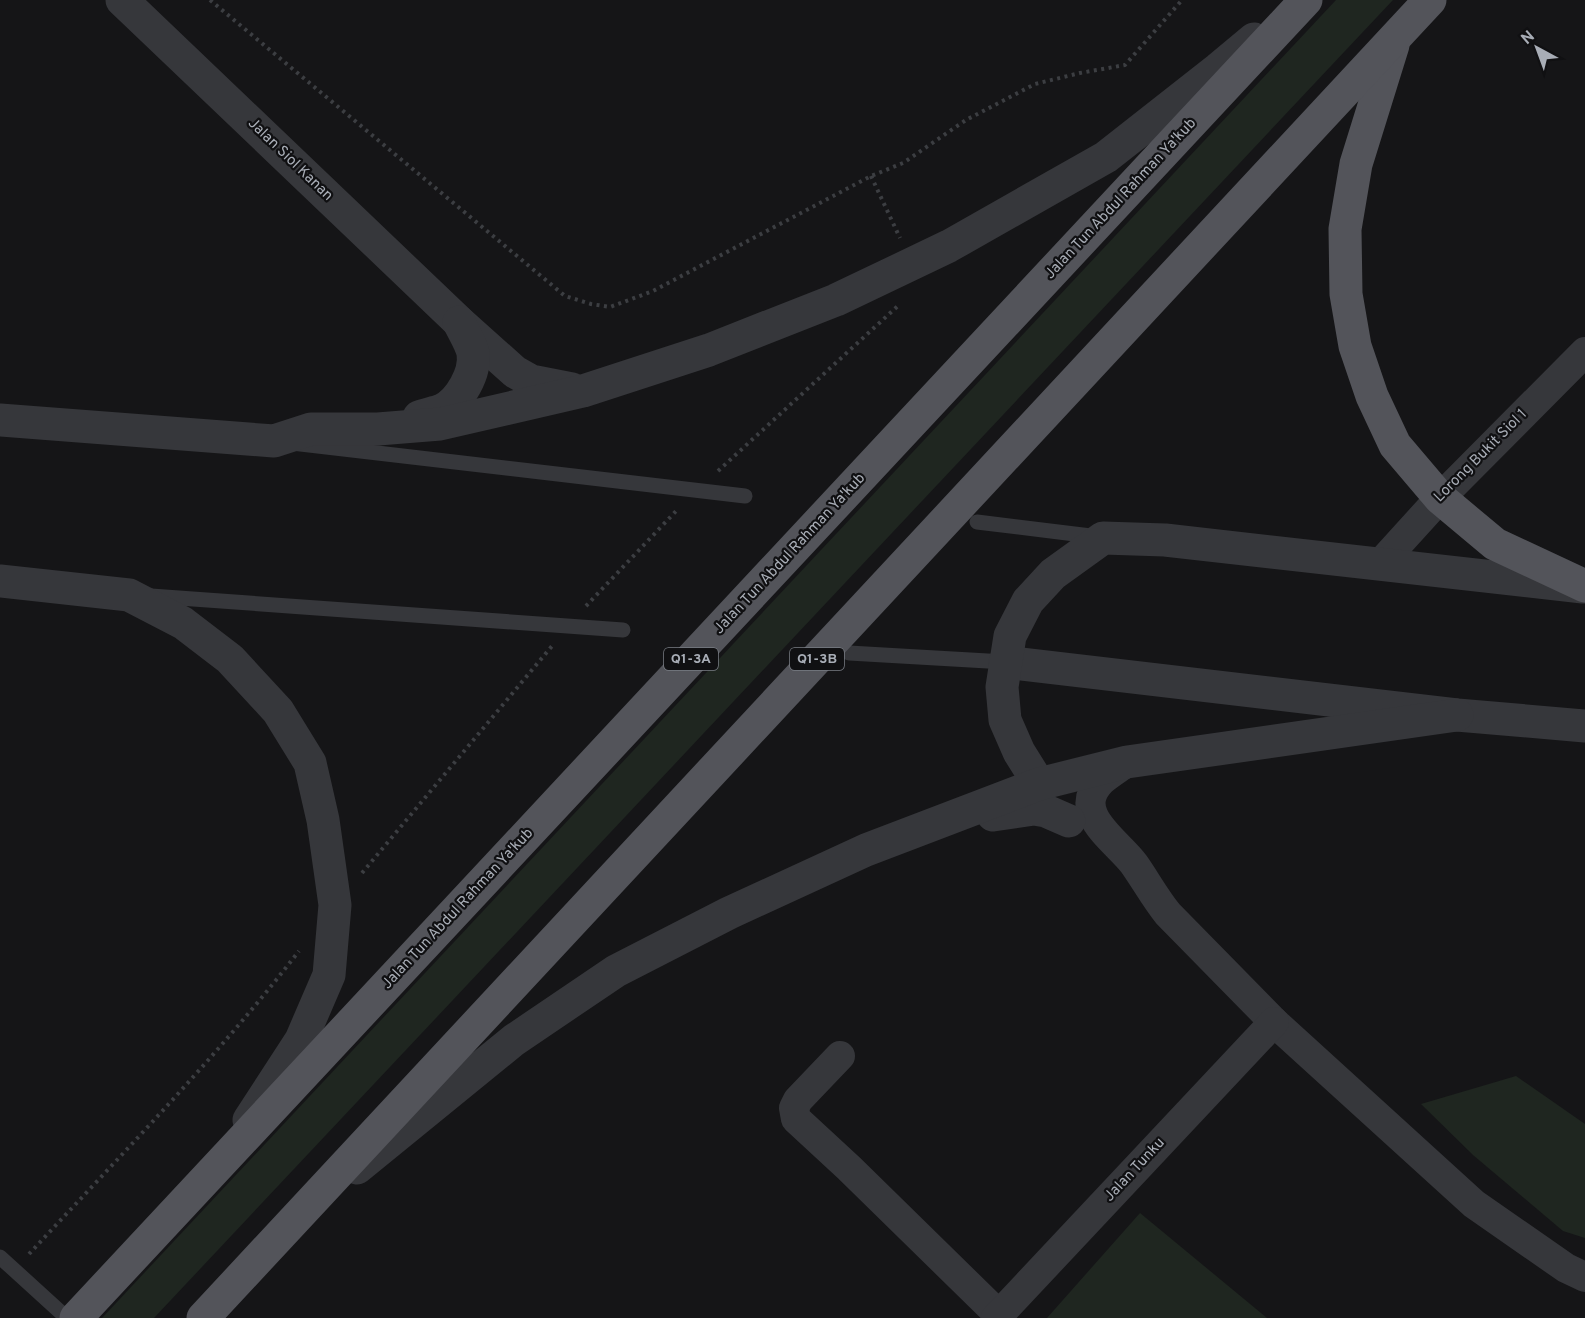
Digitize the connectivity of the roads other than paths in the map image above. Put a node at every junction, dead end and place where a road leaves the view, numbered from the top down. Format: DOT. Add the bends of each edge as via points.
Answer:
graph roads {
  1 [pos="122,0"];
  2 [pos="1300,0"];
  3 [pos="1306,0"];
  4 [pos="1430,0"];
  5 [pos="1395,38"];
  6 [pos="458,321"];
  7 [pos="1585,352"];
  8 [pos="583,391"];
  9 [pos="0,420"];
  10 [pos="378,429"];
  11 [pos="274,441"];
  12 [pos="746,496"];
  13 [pos="1440,498"];
  14 [pos="977,522"];
  15 [pos="1103,538"];
  16 [pos="1380,564"];
  17 [pos="0,581"];
  18 [pos="1585,587"];
  19 [pos="129,595"];
  20 [pos="623,630"];
  21 [pos="849,653"];
  22 [pos="1005,662"];
  23 [pos="1457,715"];
  24 [pos="1585,726"];
  25 [pos="1127,762"];
  26 [pos="1039,784"];
  27 [pos="976,810"];
  28 [pos="1069,821"];
  29 [pos="1157,901"];
  30 [pos="1274,1022"];
  31 [pos="840,1056"];
  32 [pos="220,1164"];
  33 [pos="303,1212"];
  34 [pos="0,1257"];
  35 [pos="1585,1277"];
  36 [pos="998,1317"];
  37 [pos="67,1318"];
  38 [pos="76,1318"];
  39 [pos="203,1318"];
  1 -- 6 [label="street, Jalan Siol Kanan"];
  2 -- 8 [label="street" via="1106,157 949,246 836,300 709,350"];
  3 -- 32 [label="main road, Jalan Tun Abdul Rahman Ya'kub / Q1-3A"];
  4 -- 5 [label="main road, Q1-3B"];
  5 -- 13 [label="main road" via="1356,164 1345,229 1346,294 1355,346 1372,396 1395,445"];
  5 -- 33 [label="main road, Q1-3B"];
  6 -- 8 [label="street, Jalan Siol Kanan" via="515,372 531,381"];
  6 -- 10 [label="street" via="473,353 466,385 443,410"];
  7 -- 13 [label="street, Lorong Bukit Siol 1"];
  8 -- 10 [label="street" via="440,423"];
  9 -- 11 [label="street"];
  10 -- 11 [label="street" via="311,429"];
  11 -- 12 [label="lane"];
  13 -- 16 [label="street, Lorong Bukit Siol 1"];
  13 -- 18 [label="main road" via="1495,544"];
  14 -- 15 [label="lane"];
  15 -- 16 [label="street" via="1165,540"];
  15 -- 22 [label="street" via="1053,574 1028,601 1010,636"];
  16 -- 18 [label="street"];
  17 -- 19 [label="street"];
  19 -- 20 [label="lane"];
  19 -- 32 [label="street" via="183,623 230,658 278,711 310,763 323,820 335,905 329,975 301,1040"];
  21 -- 22 [label="lane"];
  22 -- 23 [label="street"];
  22 -- 26 [label="street" via="1005,720"];
  23 -- 24 [label="street"];
  23 -- 25 [label="street"];
  25 -- 26 [label="street"];
  25 -- 29 [label="street" via="1092,793 1089,808 1095,822 1134,864"];
  26 -- 27 [label="street"];
  26 -- 28 [label="street"];
  27 -- 28 [label="street" via="984,815 999,815 1034,809"];
  27 -- 33 [label="street" via="866,850 616,971 514,1040"];
  28 -- 29 [label="street" via="1125,880"];
  29 -- 30 [label="street"];
  30 -- 35 [label="street" via="1474,1204"];
  30 -- 36 [label="street, Jalan Tunku"];
  31 -- 36 [label="street" via="798,1100 794,1108 796,1119"];
  32 -- 38 [label="main road, Jalan Tun Abdul Rahman Ya'kub / Q1-3A"];
  33 -- 39 [label="main road, Q1-3B"];
  34 -- 37 [label="lane"];
}
